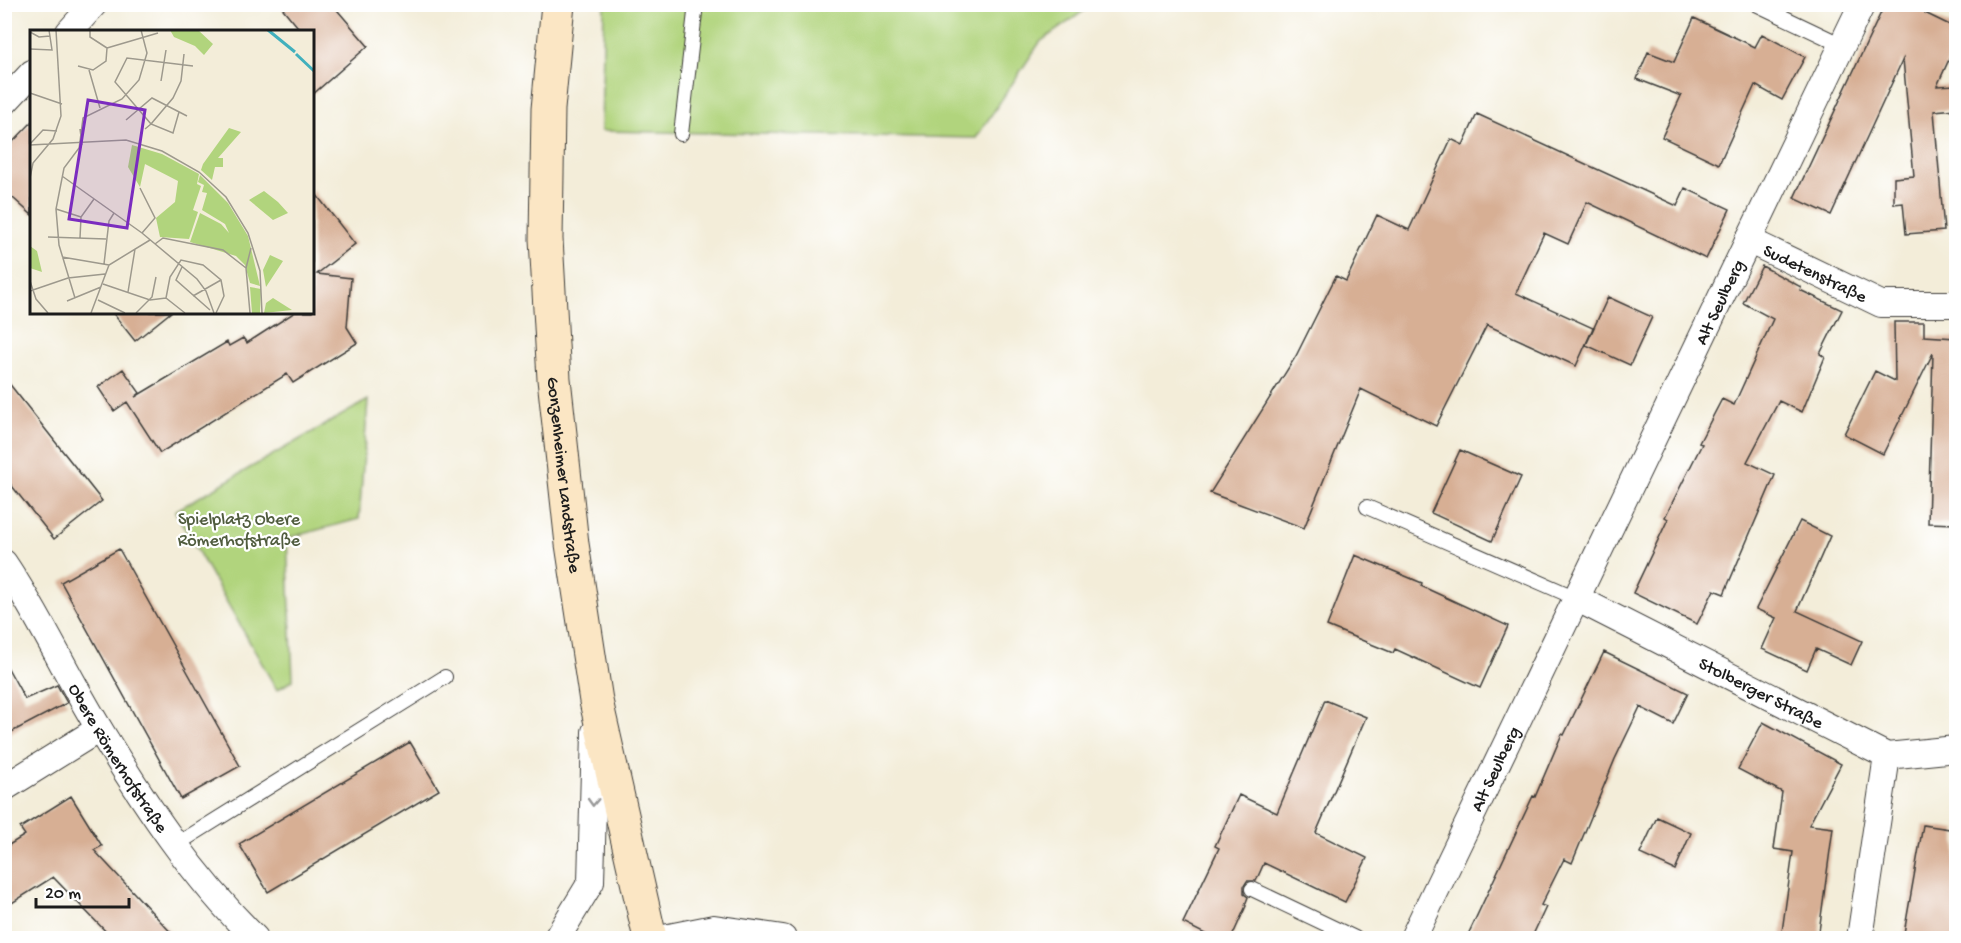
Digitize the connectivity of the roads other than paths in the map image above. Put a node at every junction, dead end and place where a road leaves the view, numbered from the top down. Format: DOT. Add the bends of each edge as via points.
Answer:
graph roads {
  1 [pos="94,4"];
  2 [pos="558,4"];
  3 [pos="696,4"];
  4 [pos="1756,4"];
  5 [pos="1862,4"];
  6 [pos="71,30"];
  7 [pos="1842,45"];
  8 [pos="22,81"];
  9 [pos="4,103"];
  10 [pos="681,134"];
  11 [pos="1748,240"];
  12 [pos="1956,304"];
  13 [pos="1367,507"];
  14 [pos="4,562"];
  15 [pos="1576,598"];
  16 [pos="445,676"];
  17 [pos="596,701"];
  18 [pos="99,729"];
  19 [pos="1956,749"];
  20 [pos="1887,756"];
  21 [pos="4,788"];
  22 [pos="174,846"];
  23 [pos="1252,889"];
  24 [pos="255,939"];
  25 [pos="557,939"];
  26 [pos="650,939"];
  27 [pos="664,939"];
  28 [pos="783,939"];
  29 [pos="1355,939"];
  30 [pos="1413,939"];
  31 [pos="1860,939"];
  1 -- 6 [label="street"];
  2 -- 17 [label="street, Gonzenheimer Landstraße" via="548,109 546,239 564,473"];
  3 -- 10 [label="lane"];
  4 -- 7 [label="lane"];
  5 -- 7 [label="street, Alt Seulberg"];
  7 -- 11 [label="street, Alt Seulberg"];
  8 -- 9 [label="street"];
  11 -- 12 [label="street, Sudetenstraße" via="1881,304"];
  11 -- 15 [label="street, Alt Seulberg"];
  13 -- 15 [label="lane"];
  14 -- 18 [label="street, Obere Römerhofstraße"];
  15 -- 20 [label="street, Stolberger Straße"];
  15 -- 30 [label="street, Alt Seulberg"];
  16 -- 22 [label="lane"];
  17 -- 25 [label="street, one-way" via="591,882"];
  17 -- 26 [label="street, Gonzenheimer Landstraße"];
  18 -- 21 [label="street"];
  18 -- 22 [label="street, Obere Römerhofstraße"];
  19 -- 20 [label="street"];
  20 -- 31 [label="street"];
  22 -- 24 [label="street, Obere Römerhofstraße"];
  23 -- 29 [label="lane"];
  27 -- 28 [label="street" via="714,927"];
}
